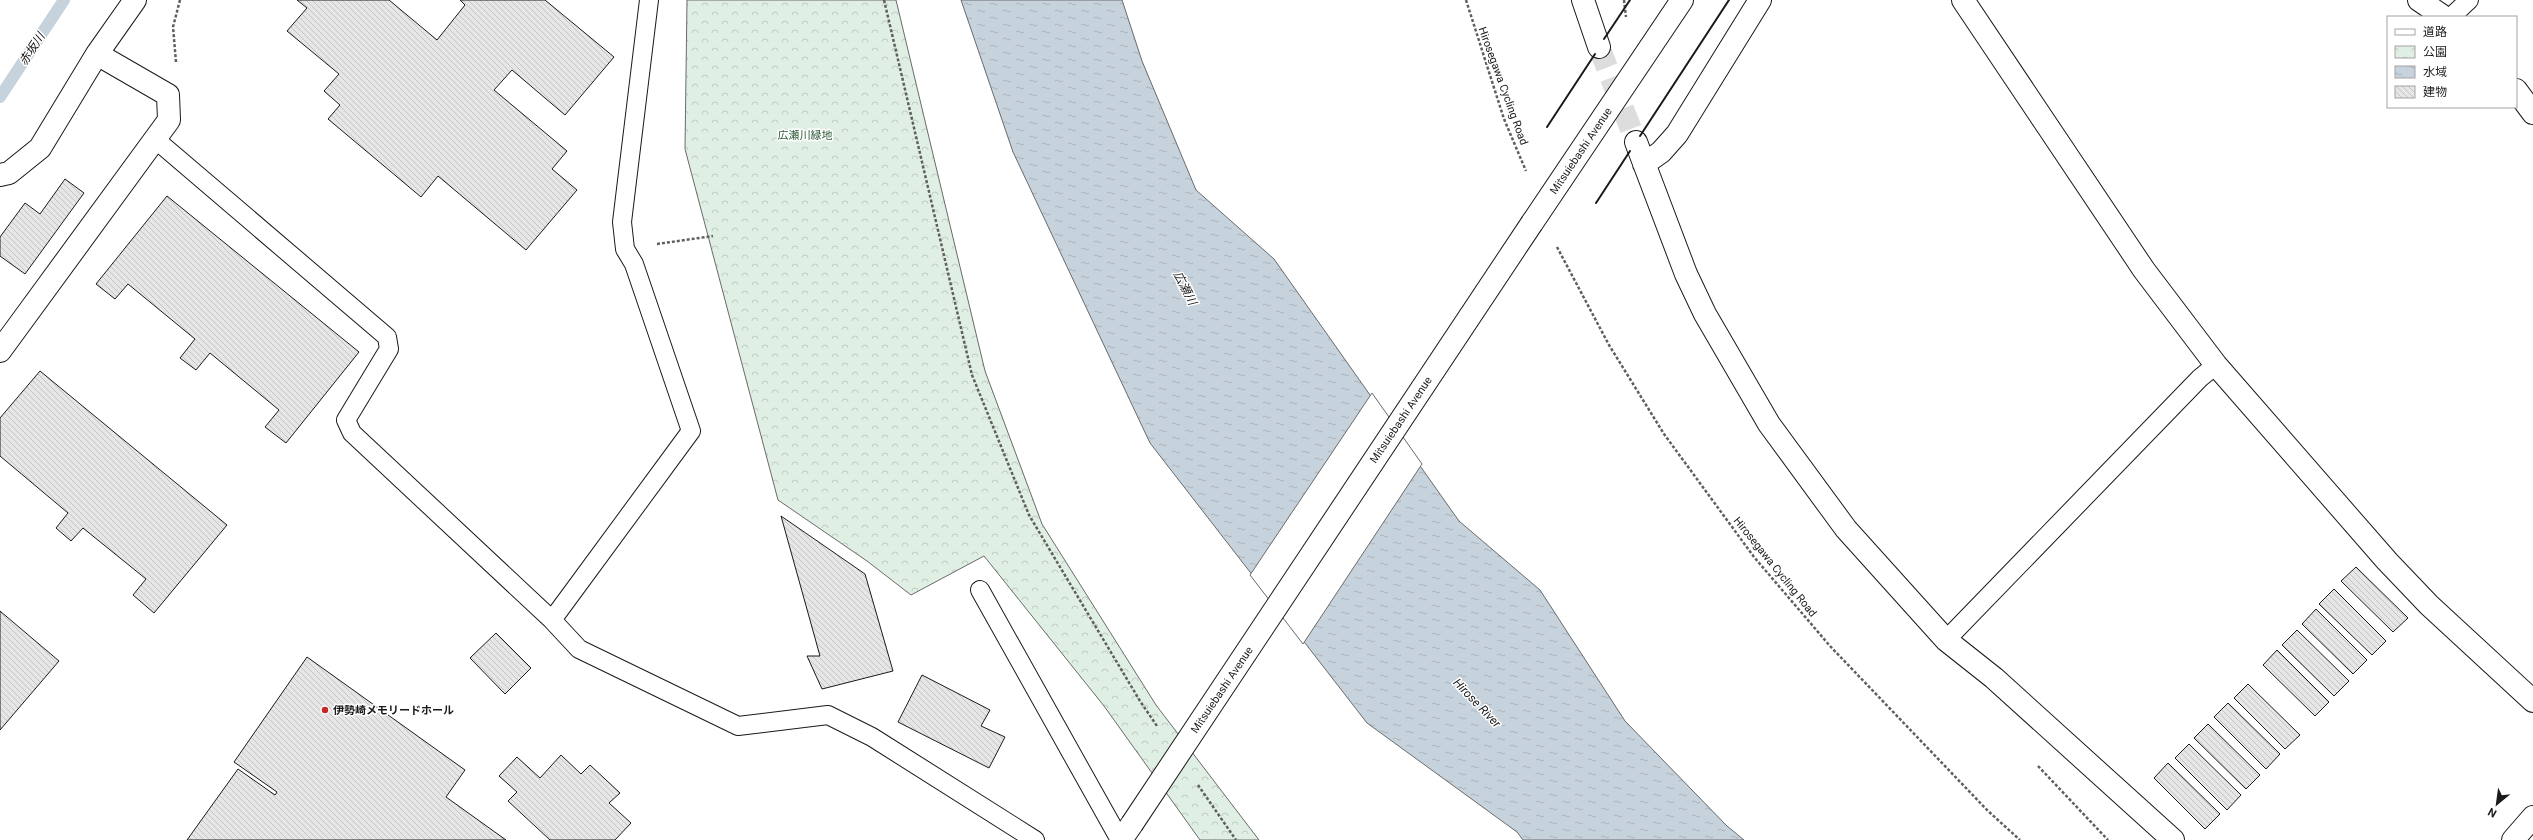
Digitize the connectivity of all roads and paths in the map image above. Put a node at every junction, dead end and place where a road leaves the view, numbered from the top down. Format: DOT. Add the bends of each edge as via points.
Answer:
graph roads {
  1 [pos="135,0"];
  2 [pos="180,0"];
  3 [pos="649,0"];
  4 [pos="884,0"];
  5 [pos="1466,0"];
  6 [pos="1583,0"];
  7 [pos="1624,0"];
  8 [pos="1682,0"];
  9 [pos="1760,0"];
  10 [pos="1964,0"];
  11 [pos="2419,0"];
  12 [pos="2469,0"];
  13 [pos="2443,16"];
  14 [pos="2452,16"];
  15 [pos="1626,21"];
  16 [pos="1599,47"];
  17 [pos="97,54"];
  18 [pos="2517,91"];
  19 [pos="168,95"];
  20 [pos="2533,113"];
  21 [pos="155,139"];
  22 [pos="1636,142"];
  23 [pos="1644,164"];
  24 [pos="0,175"];
  25 [pos="1528,175"];
  26 [pos="713,236"];
  27 [pos="1556,245"];
  28 [pos="625,249"];
  29 [pos="0,351"];
  30 [pos="2216,365"];
  31 [pos="980,590"];
  32 [pos="552,620"];
  33 [pos="1946,640"];
  34 [pos="2533,700"];
  35 [pos="1140,701"];
  36 [pos="2038,765"];
  37 [pos="2533,817"];
  38 [pos="1124,835"];
  39 [pos="1035,840"];
  40 [pos="2020,840"];
  41 [pos="2108,840"];
  42 [pos="2173,840"];
  43 [pos="2513,840"];
  1 -- 17 [label="street"];
  2 -- 19 [label="path" via="173,27 177,54 175,78"];
  3 -- 28 [label="lane" via="622,222"];
  4 -- 35 [label="path" via="972,375 1029,515"];
  5 -- 25 [label="path, Hirosegawa Cycling Road" via="1504,119"];
  6 -- 16 [label="street"];
  7 -- 15 [label="path"];
  8 -- 38 [label="street, Mitsuiebashi Avenue, bridge"];
  9 -- 23 [label="street" via="1677,134 1661,152"];
  10 -- 30 [label="street" via="2144,270"];
  11 -- 13 [label="street"];
  12 -- 14 [label="lane"];
  17 -- 19 [label="street"];
  17 -- 24 [label="street" via="40,148 9,173"];
  18 -- 20 [label="street"];
  19 -- 21 [label="street" via="169,120"];
  21 -- 29 [label="street"];
  21 -- 32 [label="lane" via="387,337 389,350 346,420 352,434"];
  22 -- 23 [label="street"];
  23 -- 33 [label="street" via="1686,274 1705,314 1769,424 1846,529"];
  26 -- 28 [label="path"];
  27 -- 40 [label="path, Hirosegawa Cycling Road" via="1609,345 1664,434 1754,557 1830,646 1982,805"];
  28 -- 32 [label="lane" via="634,264 692,431"];
  30 -- 33 [label="lane" via="2200,378"];
  30 -- 34 [label="street" via="2387,561 2429,605"];
  31 -- 38 [label="lane"];
  32 -- 39 [label="lane" via="579,649 738,726 828,715 872,737"];
  33 -- 42 [label="street" via="1994,678"];
  36 -- 41 [label="path"];
  37 -- 43 [label="street"];
}
